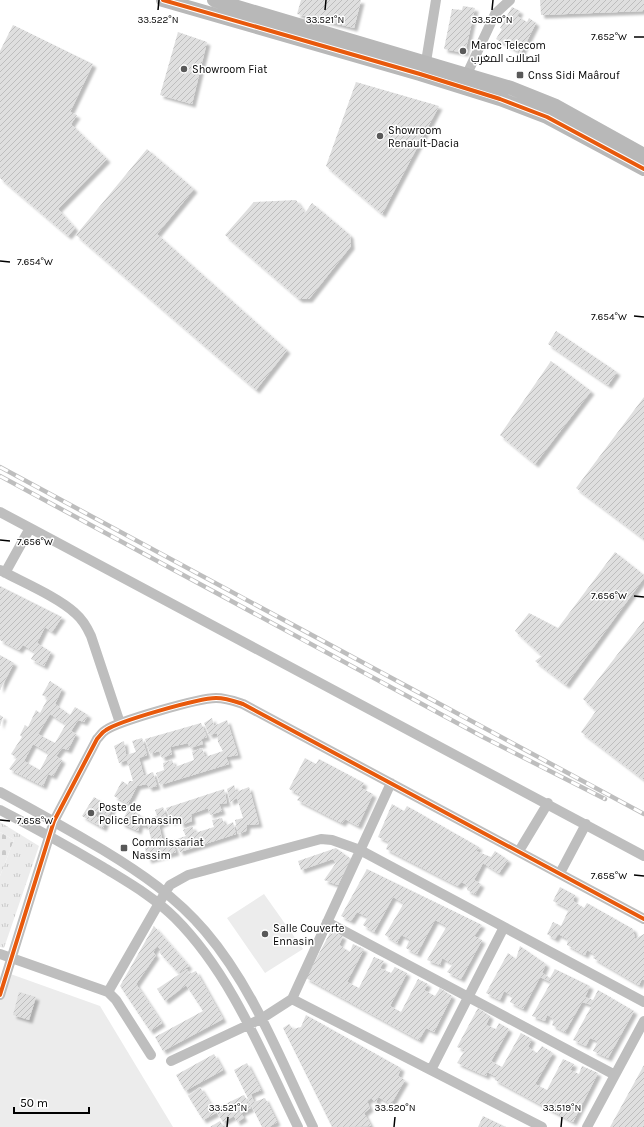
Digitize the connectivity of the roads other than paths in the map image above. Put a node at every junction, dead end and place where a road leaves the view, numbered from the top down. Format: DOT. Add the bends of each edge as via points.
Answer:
graph roads {
  1 [pos="163,0"];
  2 [pos="214,0"];
  3 [pos="436,0"];
  4 [pos="510,0"];
  5 [pos="426,62"];
  6 [pos="467,74"];
  7 [pos="424,76"];
  8 [pos="641,160"];
  9 [pos="0,512"];
  10 [pos="30,528"];
  11 [pos="2,572"];
  12 [pos="120,723"];
  13 [pos="391,783"];
  14 [pos="0,792"];
  15 [pos="548,803"];
  16 [pos="0,810"];
  17 [pos="54,821"];
  18 [pos="586,824"];
  19 [pos="50,835"];
  20 [pos="360,850"];
  21 [pos="519,851"];
  22 [pos="644,856"];
  23 [pos="560,873"];
  24 [pos="166,891"];
  25 [pos="158,902"];
  26 [pos="644,919"];
  27 [pos="327,922"];
  28 [pos="504,927"];
  29 [pos="0,954"];
  30 [pos="10,958"];
  31 [pos="108,992"];
  32 [pos="0,995"];
  33 [pos="468,997"];
  34 [pos="292,999"];
  35 [pos="644,1002"];
  36 [pos="261,1019"];
  37 [pos="644,1021"];
  38 [pos="248,1026"];
  39 [pos="151,1055"];
  40 [pos="171,1061"];
  41 [pos="431,1070"];
  42 [pos="615,1075"];
  43 [pos="298,1127"];
  44 [pos="313,1127"];
  45 [pos="542,1127"];
  46 [pos="587,1127"];
  1 -- 7 [label="street"];
  2 -- 5 [label="street"];
  3 -- 5 [label="street"];
  4 -- 6 [label="street" via="495,14"];
  5 -- 6 [label="street"];
  5 -- 7 [label="street"];
  6 -- 8 [label="street" via="556,106"];
  7 -- 8 [label="street" via="500,99 547,117"];
  9 -- 10 [label="street"];
  10 -- 11 [label="street"];
  10 -- 15 [label="street"];
  11 -- 12 [label="street" via="75,612 84,623 91,636"];
  12 -- 13 [label="street" via="201,700 229,699 248,706"];
  12 -- 17 [label="street" via="97,738"];
  13 -- 20 [label="street"];
  13 -- 21 [label="street"];
  14 -- 17 [label="street"];
  15 -- 18 [label="street"];
  15 -- 21 [label="street"];
  16 -- 19 [label="street"];
  17 -- 19 [label="street"];
  17 -- 24 [label="street"];
  18 -- 22 [label="street"];
  18 -- 23 [label="street"];
  19 -- 25 [label="street"];
  19 -- 30 [label="street"];
  20 -- 24 [label="street" via="332,840 321,839 188,875 170,885"];
  20 -- 27 [label="street"];
  20 -- 28 [label="street"];
  21 -- 23 [label="street"];
  23 -- 26 [label="street"];
  24 -- 25 [label="street"];
  24 -- 36 [label="street" via="220,950"];
  25 -- 31 [label="street"];
  25 -- 38 [label="street" via="176,919 218,972"];
  27 -- 33 [label="street"];
  27 -- 34 [label="street"];
  28 -- 33 [label="street"];
  28 -- 35 [label="street"];
  29 -- 30 [label="street"];
  30 -- 31 [label="street"];
  30 -- 32 [label="street"];
  31 -- 39 [label="street" via="116,1000"];
  33 -- 41 [label="street"];
  33 -- 42 [label="street"];
  34 -- 36 [label="street"];
  34 -- 41 [label="street"];
  36 -- 38 [label="street"];
  36 -- 44 [label="street"];
  37 -- 42 [label="street"];
  38 -- 40 [label="street"];
  38 -- 43 [label="street"];
  41 -- 45 [label="street"];
  42 -- 46 [label="street"];
}
